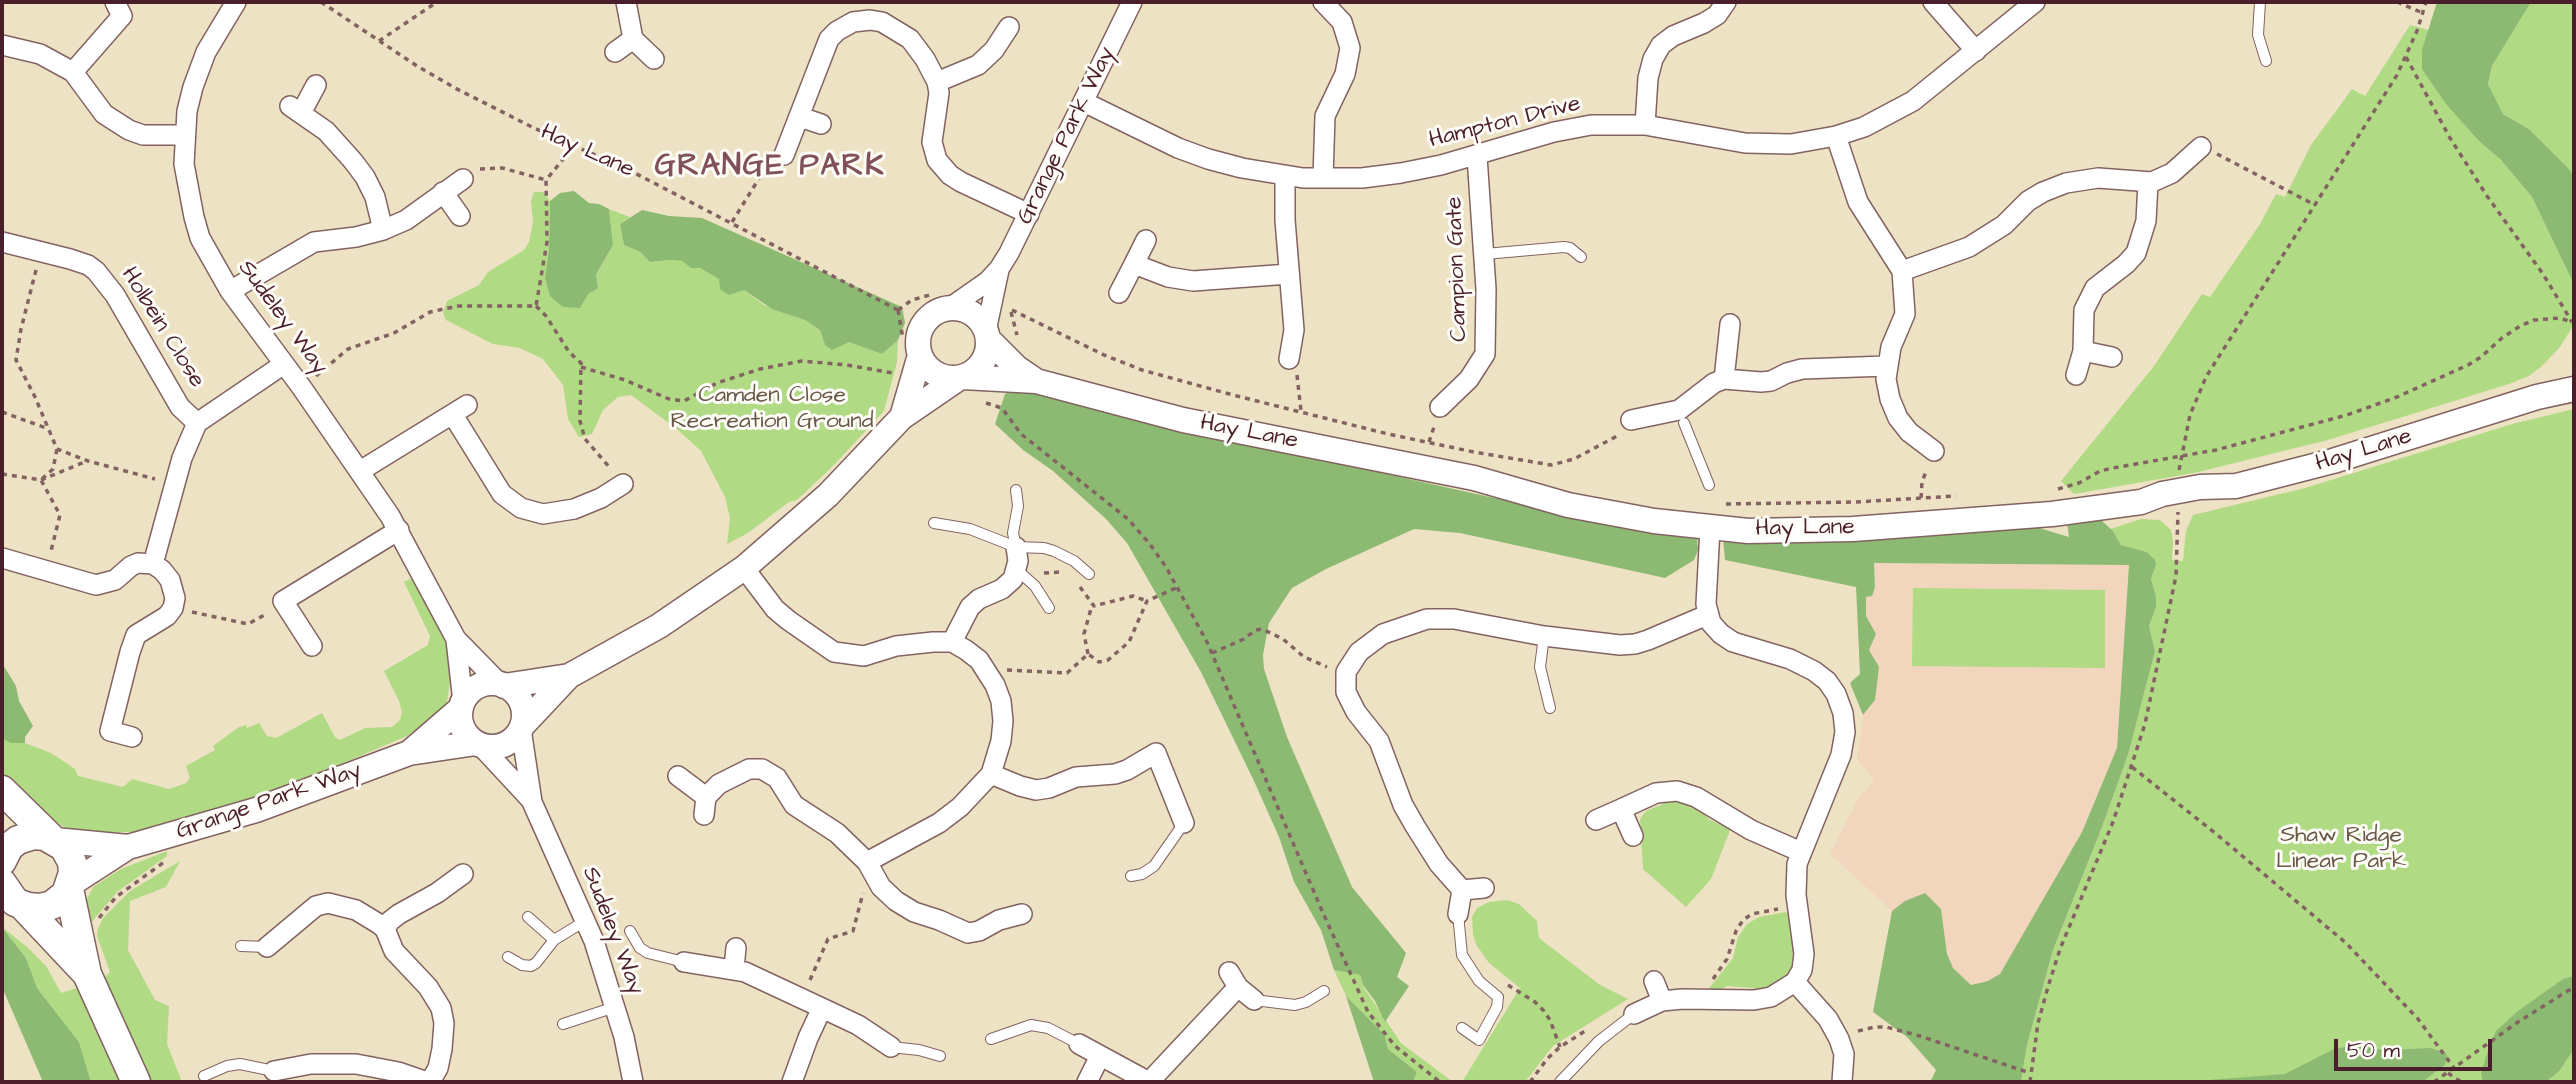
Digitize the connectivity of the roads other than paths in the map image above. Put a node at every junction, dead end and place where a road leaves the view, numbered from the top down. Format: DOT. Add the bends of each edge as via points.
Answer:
graph roads {
  1 [pos="236,2"];
  2 [pos="626,2"];
  3 [pos="1132,2"];
  4 [pos="1323,2"];
  5 [pos="1726,2"];
  6 [pos="1933,2"];
  7 [pos="2035,2"];
  8 [pos="2260,2"];
  9 [pos="123,16"];
  10 [pos="1009,27"];
  11 [pos="633,39"];
  12 [pos="2,45"];
  13 [pos="1976,51"];
  14 [pos="615,52"];
  15 [pos="654,59"];
  16 [pos="2266,61"];
  17 [pos="73,72"];
  18 [pos="937,82"];
  19 [pos="316,85"];
  20 [pos="1084,102"];
  21 [pos="800,117"];
  22 [pos="821,124"];
  23 [pos="1645,125"];
  24 [pos="185,135"];
  25 [pos="1836,136"];
  26 [pos="2201,147"];
  27 [pos="784,155"];
  28 [pos="1477,156"];
  29 [pos="1285,177"];
  30 [pos="1323,178"];
  31 [pos="463,179"];
  32 [pos="2148,182"];
  33 [pos="443,192"];
  34 [pos="1029,214"];
  35 [pos="460,216"];
  36 [pos="383,230"];
  37 [pos="1146,240"];
  38 [pos="2,242"];
  39 [pos="1485,254"];
  40 [pos="1581,257"];
  41 [pos="1134,264"];
  42 [pos="999,270"];
  43 [pos="1902,271"];
  44 [pos="1289,274"];
  45 [pos="230,290"];
  46 [pos="1119,293"];
  47 [pos="943,301"];
  48 [pos="1730,324"];
  49 [pos="987,335"];
  50 [pos="2083,351"];
  51 [pos="912,352"];
  52 [pos="2112,357"];
  53 [pos="1289,359"];
  54 [pos="284,364"];
  55 [pos="1886,366"];
  56 [pos="2076,375"];
  57 [pos="962,378"];
  58 [pos="1724,379"];
  59 [pos="1036,380"];
  60 [pos="2574,389"];
  61 [pos="1440,407"];
  62 [pos="1682,416"];
  63 [pos="902,417"];
  64 [pos="197,423"];
  65 [pos="1628,426"];
  66 [pos="1934,451"];
  67 [pos="360,471"];
  68 [pos="623,484"];
  69 [pos="1709,485"];
  70 [pos="1016,490"];
  71 [pos="934,523"];
  72 [pos="1710,528"];
  73 [pos="399,530"];
  74 [pos="1016,547"];
  75 [pos="2,558"];
  76 [pos="153,564"];
  77 [pos="744,568"];
  78 [pos="1017,570"];
  79 [pos="1089,574"];
  80 [pos="1049,608"];
  81 [pos="1707,615"];
  82 [pos="1544,635"];
  83 [pos="456,639"];
  84 [pos="951,642"];
  85 [pos="312,646"];
  86 [pos="569,676"];
  87 [pos="502,685"];
  88 [pos="462,705"];
  89 [pos="1550,708"];
  90 [pos="90,726"];
  91 [pos="521,727"];
  92 [pos="110,731"];
  93 [pos="132,737"];
  94 [pos="478,744"];
  95 [pos="409,753"];
  96 [pos="991,774"];
  97 [pos="678,776"];
  98 [pos="2,790"];
  99 [pos="533,802"];
  100 [pos="1621,809"];
  101 [pos="1596,820"];
  102 [pos="1184,823"];
  103 [pos="1633,836"];
  104 [pos="53,839"];
  105 [pos="128,847"];
  106 [pos="1801,852"];
  107 [pos="871,870"];
  108 [pos="6,872"];
  109 [pos="463,874"];
  110 [pos="1131,876"];
  111 [pos="70,887"];
  112 [pos="1483,888"];
  113 [pos="1462,890"];
  114 [pos="1022,914"];
  115 [pos="1458,914"];
  116 [pos="528,916"];
  117 [pos="585,921"];
  118 [pos="385,929"];
  119 [pos="630,931"];
  120 [pos="554,940"];
  121 [pos="241,946"];
  122 [pos="267,947"];
  123 [pos="736,947"];
  124 [pos="508,957"];
  125 [pos="684,962"];
  126 [pos="733,968"];
  127 [pos="87,974"];
  128 [pos="1654,981"];
  129 [pos="1795,982"];
  130 [pos="1324,991"];
  131 [pos="1254,1000"];
  132 [pos="1662,1002"];
  133 [pos="615,1007"];
  134 [pos="822,1008"];
  135 [pos="1634,1013"];
  136 [pos="563,1024"];
  137 [pos="1462,1028"];
  138 [pos="991,1039"];
  139 [pos="1079,1044"];
  140 [pos="891,1047"];
  141 [pos="940,1056"];
  142 [pos="1100,1056"];
  143 [pos="288,1074"];
  144 [pos="204,1076"];
  145 [pos="136,1082"];
  146 [pos="429,1082"];
  147 [pos="633,1082"];
  148 [pos="792,1082"];
  149 [pos="1087,1082"];
  150 [pos="1149,1082"];
  151 [pos="1560,1082"];
  152 [pos="1842,1082"];
  1 -- 24 [label="street, Sudeley Way" via="198,70"];
  2 -- 11 [label="street"];
  3 -- 20 [label="street, Grange Park Way"];
  4 -- 30 [label="street" via="1342,22 1350,48 1345,74 1325,117"];
  5 -- 23 [label="street" via="1717,15 1661,45 1648,78"];
  6 -- 13 [label="street"];
  7 -- 13 [label="street, Hampton Drive"];
  8 -- 16 [label="lane" via="2259,35"];
  9 -- 17 [label="street"];
  10 -- 18 [label="street" via="978,65"];
  11 -- 14 [label="street"];
  11 -- 15 [label="street"];
  12 -- 17 [label="street" via="40,54"];
  13 -- 25 [label="street, Hampton Drive" via="1913,101"];
  17 -- 24 [label="street" via="104,114 129,130 143,135"];
  18 -- 21 [label="street" via="918,49 900,31 881,22 853,22 837,31 824,49"];
  18 -- 34 [label="street" via="932,142 937,160 961,182"];
  19 -- 36 [label="street" via="296,110 326,131 365,177"];
  20 -- 29 [label="street, Hampton Drive" via="1178,148"];
  20 -- 34 [label="street, Grange Park Way"];
  21 -- 22 [label="street"];
  21 -- 27 [label="street"];
  23 -- 25 [label="street, Hampton Drive" via="1764,144"];
  23 -- 28 [label="street, Hampton Drive" via="1591,125"];
  24 -- 45 [label="street, Sudeley Way" via="184,164 194,217 209,256"];
  25 -- 43 [label="street" via="1858,202"];
  26 -- 32 [label="street" via="2172,173"];
  28 -- 30 [label="street, Hampton Drive" via="1401,173"];
  28 -- 39 [label="street, Campion Gate"];
  29 -- 30 [label="street, Hampton Drive"];
  29 -- 44 [label="street"];
  31 -- 33 [label="street"];
  32 -- 43 [label="street" via="2098,178 2066,183 2028,201 2004,225 1969,247"];
  32 -- 50 [label="street" via="2142,239 2136,253 2095,288 2089,299 2082,323"];
  33 -- 35 [label="street"];
  33 -- 36 [label="street"];
  34 -- 42 [label="street, Grange Park Way"];
  36 -- 45 [label="street" via="314,242"];
  37 -- 41 [label="street"];
  38 -- 64 [label="street, Holbein Close" via="96,271 180,407"];
  39 -- 40 [label="lane" via="1564,247"];
  39 -- 61 [label="street, Campion Gate" via="1485,355 1469,379"];
  41 -- 44 [label="street" via="1193,281"];
  41 -- 46 [label="street"];
  42 -- 47 [label="street, Grange Park Way" via="988,281"];
  42 -- 49 [label="street, Grange Park Way"];
  43 -- 55 [label="street" via="1905,314"];
  44 -- 53 [label="street" via="1294,330"];
  45 -- 54 [label="street, Sudeley Way"];
  47 -- 49 [label="street" via="971,313"];
  47 -- 51 [label="street, Grange Park Way" via="924,324"];
  48 -- 58 [label="street"];
  49 -- 57 [label="street, Grange Park Way" via="984,361"];
  49 -- 59 [label="street, Hay Lane" via="1017,368"];
  50 -- 52 [label="street"];
  50 -- 56 [label="street"];
  51 -- 57 [label="street" via="934,373"];
  51 -- 63 [label="street, Grange Park Way"];
  54 -- 64 [label="street, Holbein Close"];
  54 -- 67 [label="street, Sudeley Way"];
  55 -- 58 [label="street" via="1802,369 1760,382"];
  55 -- 66 [label="street" via="1890,399 1898,418"];
  57 -- 59 [label="street, Hay Lane"];
  57 -- 63 [label="street, Grange Park Way"];
  58 -- 62 [label="street" via="1714,383"];
  59 -- 72 [label="street, Hay Lane" via="1183,420 1449,472 1568,505"];
  60 -- 72 [label="street, Hay Lane" via="2276,477 2178,491 2141,502 1894,526 1797,531"];
  62 -- 65 [label="street"];
  62 -- 69 [label="lane"];
  63 -- 77 [label="street, Grange Park Way" via="828,495"];
  64 -- 76 [label="street, Holbein Close" via="188,440"];
  67 -- 68 [label="street" via="460,410 502,494 520,508 543,514 574,509"];
  67 -- 73 [label="street, Sudeley Way"];
  70 -- 74 [label="lane"];
  71 -- 74 [label="lane" via="970,529"];
  72 -- 81 [label="street"];
  73 -- 83 [label="street, Sudeley Way"];
  73 -- 85 [label="street" via="283,601"];
  74 -- 78 [label="street"];
  74 -- 79 [label="lane" via="1054,551"];
  75 -- 76 [label="street" via="102,585 131,566"];
  76 -- 92 [label="street" via="170,580 173,608 160,623 136,635"];
  77 -- 84 [label="street" via="775,609 834,652 864,656 915,643"];
  77 -- 86 [label="street, Grange Park Way" via="659,626"];
  78 -- 80 [label="lane"];
  78 -- 84 [label="street" via="1009,585 970,607"];
  81 -- 82 [label="street" via="1635,644"];
  81 -- 106 [label="street" via="1733,642 1803,664 1827,681 1836,694 1845,732 1841,755"];
  82 -- 89 [label="lane" via="1540,667"];
  82 -- 113 [label="street" via="1454,619 1427,619 1383,634 1359,652 1346,673 1349,702 1376,733 1403,805 1438,864"];
  83 -- 87 [label="street, Sudeley Way"];
  83 -- 88 [label="street, Sudeley Way"];
  84 -- 96 [label="street" via="979,660 1000,701 1003,721 998,760"];
  86 -- 87 [label="street, Grange Park Way"];
  86 -- 91 [label="street, Grange Park Way"];
  87 -- 88 [label="street" via="477,687"];
  87 -- 91 [label="street" via="521,702"];
  88 -- 94 [label="street" via="463,729"];
  88 -- 95 [label="street, Grange Park Way"];
  90 -- 92 [label="street"];
  91 -- 94 [label="street" via="503,745"];
  91 -- 99 [label="street, Sudeley Way"];
  92 -- 93 [label="street"];
  94 -- 95 [label="street, Grange Park Way"];
  94 -- 99 [label="street, Sudeley Way"];
  95 -- 105 [label="street, Grange Park Way" via="257,810"];
  96 -- 102 [label="street" via="1036,790 1076,777 1115,774 1156,753"];
  96 -- 107 [label="street" via="960,807"];
  97 -- 107 [label="street" via="705,806 719,784 749,769 770,772 794,805 836,834"];
  98 -- 104 [label="main road"];
  99 -- 117 [label="street, Sudeley Way"];
  100 -- 101 [label="street"];
  100 -- 103 [label="street"];
  100 -- 106 [label="street" via="1656,793 1685,792"];
  102 -- 110 [label="lane" via="1154,866"];
  104 -- 105 [label="street, Grange Park Way"];
  104 -- 108 [label="main road" via="23,838"];
  104 -- 111 [label="main road" via="70,857"];
  105 -- 111 [label="street, Grange Park Way"];
  106 -- 129 [label="street" via="1797,906 1804,954"];
  107 -- 114 [label="street" via="889,895 906,907 968,933"];
  108 -- 111 [label="main road" via="34,908 57,902"];
  108 -- 127 [label="main road"];
  109 -- 118 [label="street" via="399,914"];
  111 -- 127 [label="main road"];
  112 -- 113 [label="street"];
  113 -- 115 [label="street"];
  115 -- 137 [label="lane" via="1462,955 1479,981 1498,997 1479,1040"];
  116 -- 120 [label="lane"];
  117 -- 120 [label="lane"];
  117 -- 133 [label="street, Sudeley Way"];
  118 -- 122 [label="street" via="356,910 328,903 316,906"];
  118 -- 146 [label="street" via="394,951 441,1008 442,1049"];
  119 -- 125 [label="lane" via="648,953"];
  120 -- 124 [label="lane" via="531,966"];
  121 -- 122 [label="lane"];
  123 -- 126 [label="street"];
  125 -- 126 [label="street"];
  126 -- 134 [label="street"];
  127 -- 145 [label="main road"];
  128 -- 132 [label="street"];
  129 -- 132 [label="street" via="1771,997 1754,1000"];
  129 -- 152 [label="street" via="1828,1019 1839,1039 1844,1054"];
  130 -- 131 [label="lane" via="1295,1005"];
  131 -- 150 [label="street" via="1233,979"];
  132 -- 135 [label="street"];
  133 -- 136 [label="lane"];
  133 -- 147 [label="street, Sudeley Way"];
  134 -- 140 [label="street"];
  134 -- 148 [label="street"];
  135 -- 151 [label="lane"];
  138 -- 139 [label="lane" via="1031,1025"];
  139 -- 142 [label="street"];
  140 -- 141 [label="lane"];
  142 -- 149 [label="street"];
  142 -- 150 [label="street"];
  143 -- 144 [label="lane" via="240,1064"];
  143 -- 146 [label="street" via="311,1064 356,1064"];
}
